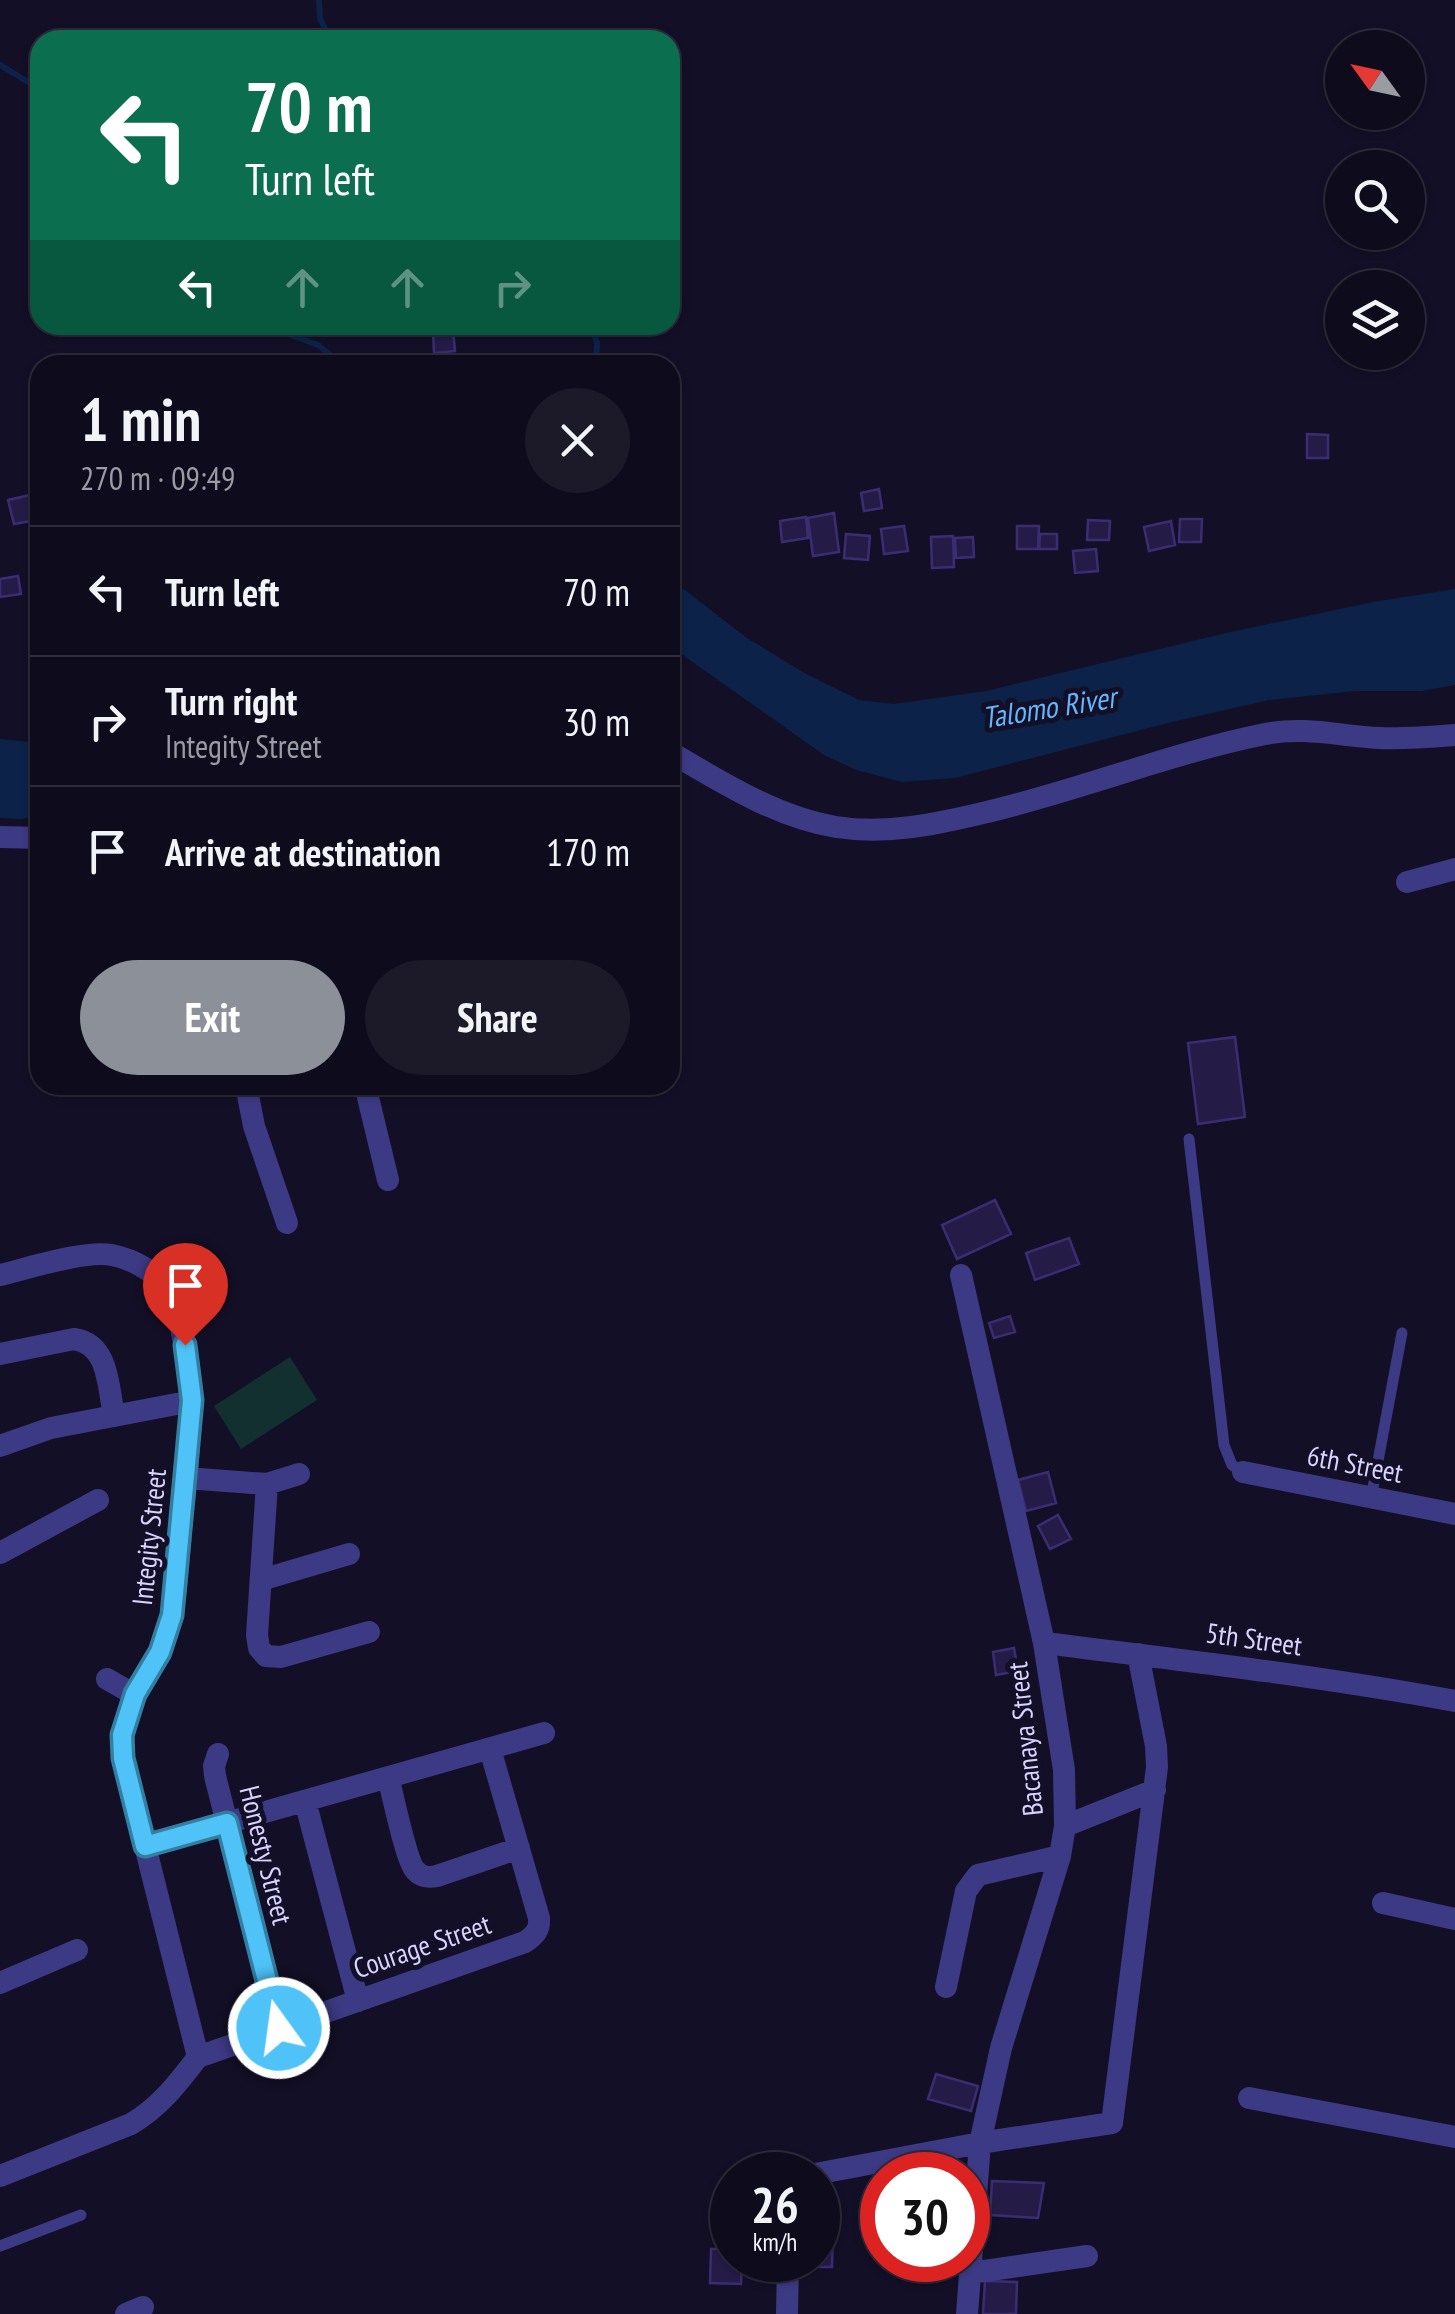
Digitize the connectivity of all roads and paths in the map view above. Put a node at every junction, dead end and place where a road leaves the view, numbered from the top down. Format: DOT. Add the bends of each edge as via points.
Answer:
graph roads {
  1 [pos="1455,735"];
  2 [pos="680,758"];
  3 [pos="0,837"];
  4 [pos="30,838"];
  5 [pos="1455,869"];
  6 [pos="1407,882"];
  7 [pos="248,1095"];
  8 [pos="367,1095"];
  9 [pos="1189,1139"];
  10 [pos="388,1180"];
  11 [pos="287,1223"];
  12 [pos="0,1275"];
  13 [pos="960,1275"];
  14 [pos="1402,1334"];
  15 [pos="0,1354"];
  16 [pos="192,1400"];
  17 [pos="114,1416"];
  18 [pos="0,1446"];
  19 [pos="1244,1472"];
  20 [pos="299,1474"];
  21 [pos="186,1478"];
  22 [pos="267,1484"];
  23 [pos="1371,1498"];
  24 [pos="98,1500"];
  25 [pos="1455,1514"];
  26 [pos="0,1553"];
  27 [pos="350,1554"];
  28 [pos="260,1580"];
  29 [pos="369,1632"];
  30 [pos="1044,1642"];
  31 [pos="1138,1654"];
  32 [pos="107,1679"];
  33 [pos="135,1694"];
  34 [pos="1455,1702"];
  35 [pos="544,1733"];
  36 [pos="490,1749"];
  37 [pos="218,1754"];
  38 [pos="388,1778"];
  39 [pos="1155,1790"];
  40 [pos="305,1801"];
  41 [pos="227,1823"];
  42 [pos="1065,1826"];
  43 [pos="145,1846"];
  44 [pos="518,1848"];
  45 [pos="1060,1856"];
  46 [pos="1383,1904"];
  47 [pos="1455,1919"];
  48 [pos="77,1950"];
  49 [pos="0,1983"];
  50 [pos="946,1987"];
  51 [pos="358,2001"];
  52 [pos="279,2028"];
  53 [pos="198,2056"];
  54 [pos="1249,2098"];
  55 [pos="1455,2137"];
  56 [pos="980,2143"];
  57 [pos="979,2152"];
  58 [pos="840,2169"];
  59 [pos="0,2176"];
  60 [pos="80,2215"];
  61 [pos="0,2246"];
  62 [pos="1087,2256"];
  63 [pos="990,2270"];
  64 [pos="788,2282"];
  65 [pos="969,2282"];
  66 [pos="787,2314"];
  67 [pos="967,2314"];
  1 -- 2 [label="street" via="1269,733 910,829 834,827 792,815"];
  3 -- 4 [label="street"];
  5 -- 6 [label="street"];
  7 -- 11 [label="street"];
  8 -- 10 [label="street"];
  9 -- 19 [label="lane" via="1224,1445 1232,1465"];
  12 -- 16 [label="street, Integity Street" via="93,1254 136,1264 170,1294"];
  13 -- 30 [label="street, Bacanaya Street"];
  14 -- 23 [label="lane"];
  15 -- 17 [label="street" via="85,1341 103,1362"];
  16 -- 17 [label="street"];
  16 -- 21 [label="street, Integity Street"];
  17 -- 18 [label="street"];
  19 -- 23 [label="street, 6th Street"];
  20 -- 22 [label="street"];
  21 -- 22 [label="street"];
  21 -- 33 [label="street, Integity Street" via="172,1615"];
  22 -- 28 [label="street"];
  23 -- 25 [label="street, 6th Street"];
  24 -- 26 [label="street"];
  27 -- 28 [label="street"];
  28 -- 29 [label="street" via="257,1634 266,1656"];
  30 -- 31 [label="street, 5th Street"];
  30 -- 42 [label="street, Bacanaya Street" via="1064,1770"];
  31 -- 34 [label="street, 5th Street"];
  31 -- 39 [label="street" via="1156,1746"];
  32 -- 33 [label="street"];
  33 -- 43 [label="street, Integity Street" via="122,1735 123,1758"];
  35 -- 36 [label="street"];
  36 -- 38 [label="street"];
  36 -- 44 [label="street, Courage Street"];
  37 -- 41 [label="street, Honesty Street" via="215,1776"];
  38 -- 40 [label="street"];
  38 -- 44 [label="street" via="410,1862 420,1874 437,1876"];
  39 -- 42 [label="street"];
  39 -- 56 [label="street" via="1112,2123"];
  40 -- 41 [label="street"];
  40 -- 51 [label="street"];
  41 -- 43 [label="street"];
  41 -- 52 [label="street, Honesty Street"];
  42 -- 45 [label="street, Bacanaya Street"];
  43 -- 53 [label="street, Integity Street"];
  44 -- 51 [label="street, Courage Street" via="539,1918 532,1937"];
  45 -- 50 [label="street" via="978,1875 966,1890"];
  45 -- 56 [label="street, Bacanaya Street" via="1001,2048"];
  46 -- 47 [label="street"];
  48 -- 49 [label="street"];
  51 -- 52 [label="street, Courage Street"];
  52 -- 53 [label="street, Courage Street"];
  53 -- 59 [label="street" via="148,2114"];
  54 -- 55 [label="street"];
  56 -- 57 [label="street, Bacanaya Street"];
  56 -- 58 [label="street"];
  60 -- 61 [label="lane"];
  62 -- 63 [label="street"];
  64 -- 66 [label="street"];
  65 -- 67 [label="street, Bacanaya Street"];
}
